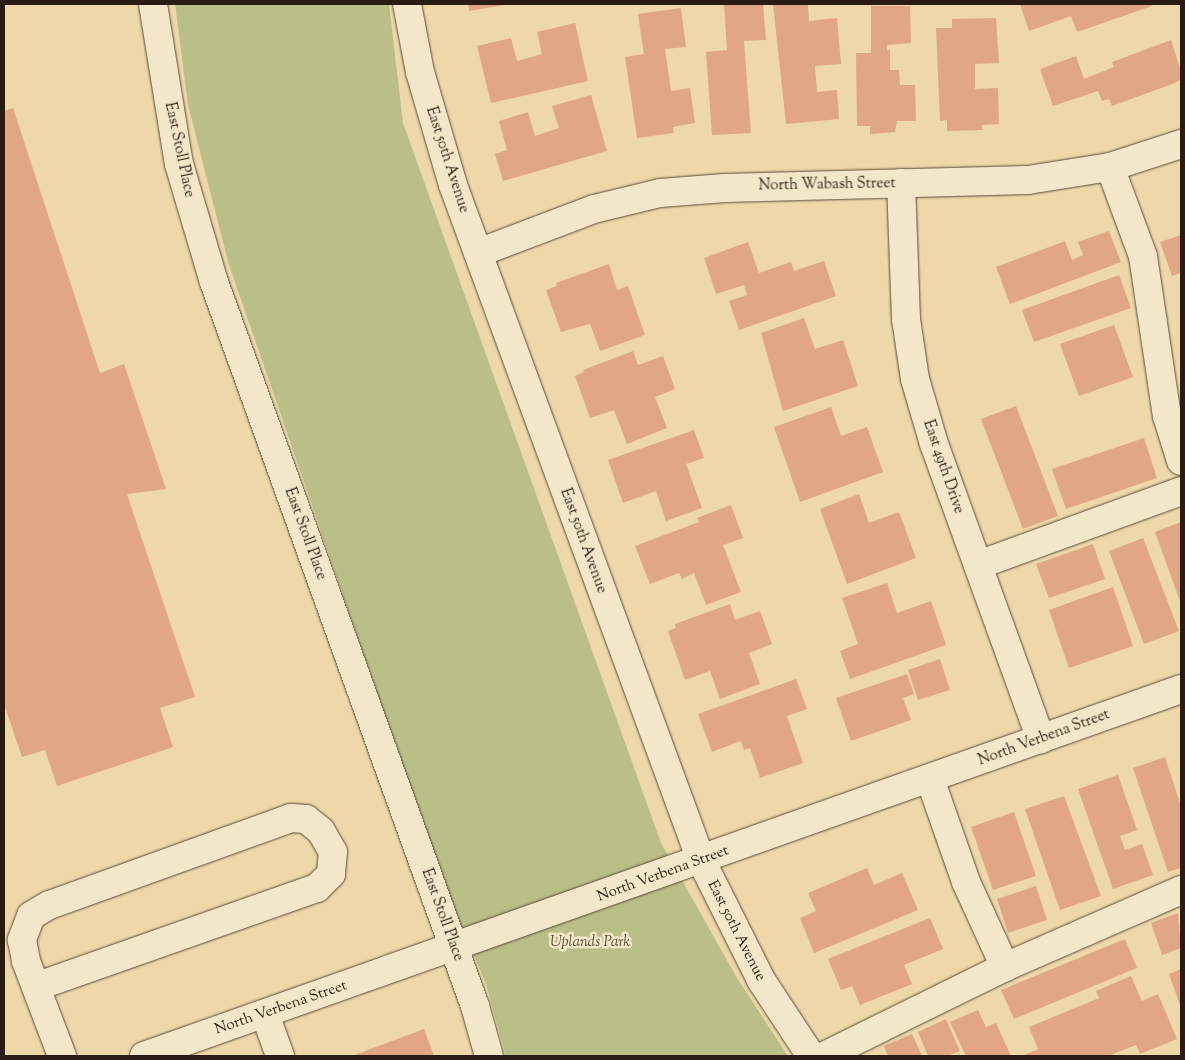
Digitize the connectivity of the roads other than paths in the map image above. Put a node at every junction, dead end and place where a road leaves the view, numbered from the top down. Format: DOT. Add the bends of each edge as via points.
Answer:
graph roads {
  1 [pos="153,4"];
  2 [pos="408,4"];
  3 [pos="1181,144"];
  4 [pos="1110,168"];
  5 [pos="901,183"];
  6 [pos="478,253"];
  7 [pos="1181,461"];
  8 [pos="1181,491"];
  9 [pos="978,565"];
  10 [pos="1181,689"];
  11 [pos="1041,739"];
  12 [pos="930,779"];
  13 [pos="701,860"];
  14 [pos="1181,890"];
  15 [pos="454,948"];
  16 [pos="1005,967"];
  17 [pos="38,986"];
  18 [pos="265,1014"];
  19 [pos="62,1056"];
  20 [pos="144,1056"];
  21 [pos="280,1056"];
  22 [pos="489,1056"];
  23 [pos="811,1056"];
  24 [pos="824,1056"];
  1 -- 15 [label="street, East Stoll Place" via="179,164 214,282"];
  2 -- 6 [label="street, East 50th Avenue" via="434,124"];
  3 -- 4 [label="street, North Wabash Street"];
  4 -- 5 [label="street, North Wabash Street" via="1028,180"];
  4 -- 7 [label="street" via="1143,256 1167,416"];
  5 -- 6 [label="street, North Wabash Street" via="660,193 594,209"];
  5 -- 9 [label="street, East 49th Drive" via="906,318 915,379 934,444"];
  6 -- 13 [label="street, East 50th Avenue"];
  8 -- 9 [label="street"];
  9 -- 11 [label="street, East 49th Drive"];
  10 -- 11 [label="street, North Verbena Street"];
  11 -- 12 [label="street, North Verbena Street"];
  12 -- 13 [label="street, North Verbena Street"];
  12 -- 16 [label="street" via="966,882"];
  13 -- 15 [label="street, North Verbena Street"];
  13 -- 23 [label="street, East 50th Avenue" via="760,980"];
  14 -- 16 [label="street"];
  15 -- 18 [label="street, North Verbena Street"];
  15 -- 22 [label="street, East Stoll Place"];
  16 -- 24 [label="street"];
  17 -- 17 [label="street" via="318,888 331,874 333,852 320,830 306,819 291,818 49,906 31,916 22,940 26,961"];
  17 -- 19 [label="street"];
  18 -- 20 [label="street, North Verbena Street"];
  18 -- 21 [label="street"];
}
